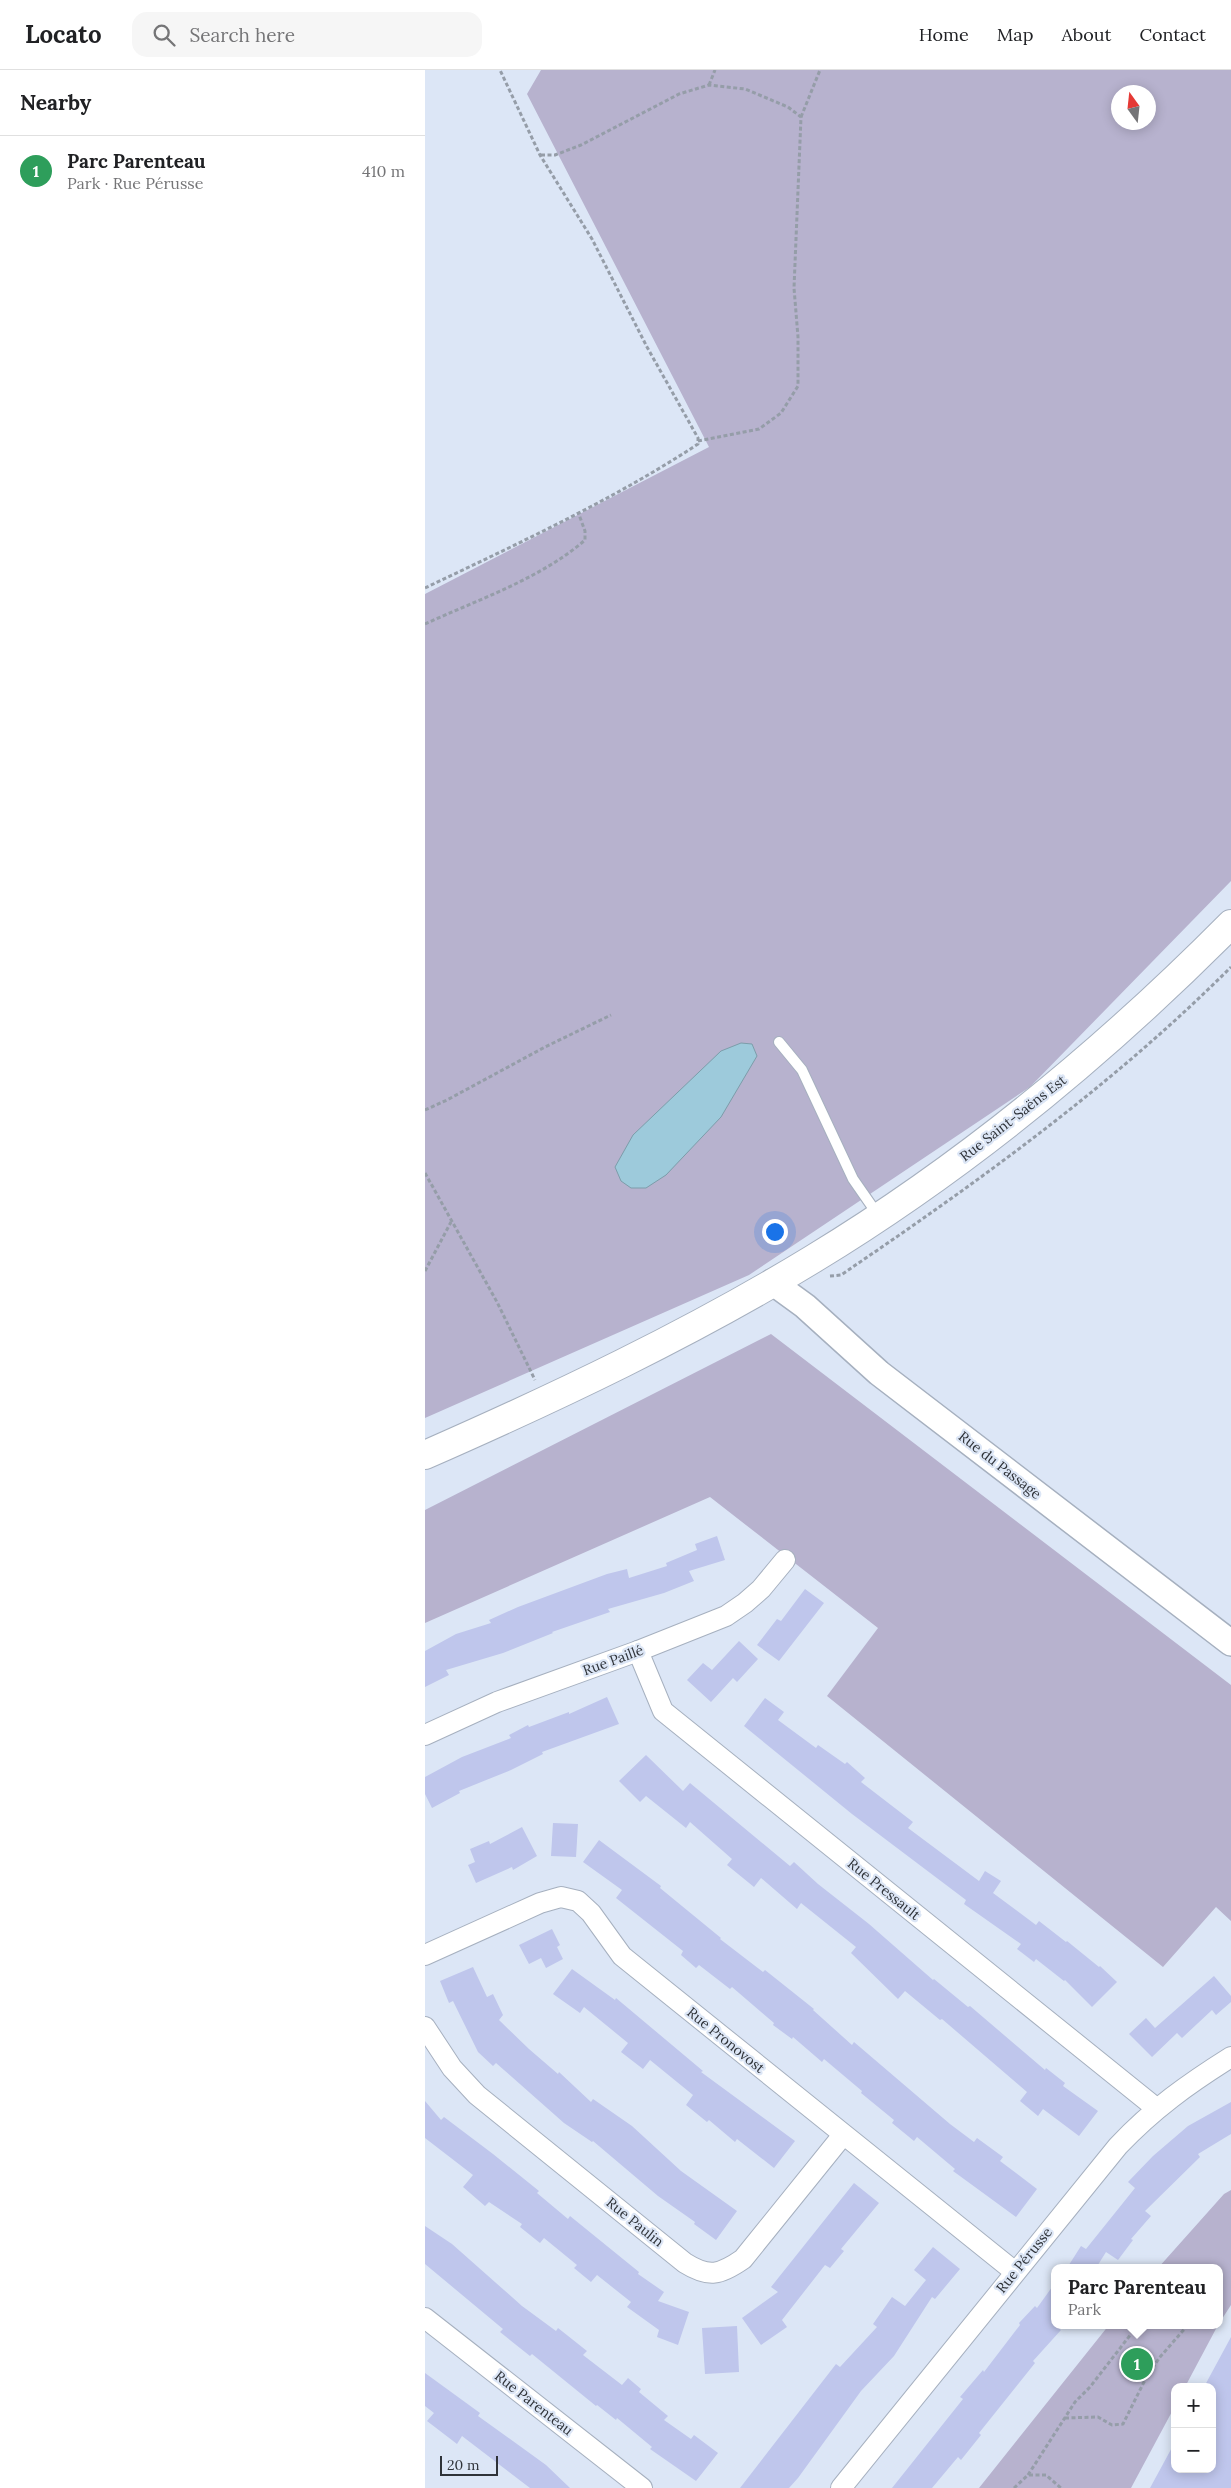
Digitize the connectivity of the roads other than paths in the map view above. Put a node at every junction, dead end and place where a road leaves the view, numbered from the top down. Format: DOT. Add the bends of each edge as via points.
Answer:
graph roads {
  1 [pos="1231,924"];
  2 [pos="779,1042"];
  3 [pos="879,1216"];
  4 [pos="772,1282"];
  5 [pos="467,1437"];
  6 [pos="425,1455"];
  7 [pos="425,1460"];
  8 [pos="785,1560"];
  9 [pos="1231,1643"];
  10 [pos="638,1651"];
  11 [pos="425,1735"];
  12 [pos="425,1955"];
  13 [pos="425,2027"];
  14 [pos="1231,2057"];
  15 [pos="1156,2108"];
  16 [pos="843,2135"];
  17 [pos="1015,2272"];
  18 [pos="425,2318"];
  19 [pos="642,2488"];
  20 [pos="841,2488"];
  1 -- 3 [label="main road, Rue Saint-Saëns Est" via="1088,1060 982,1144"];
  2 -- 3 [label="lane" via="802,1070 853,1179"];
  3 -- 4 [label="main road, Rue Saint-Saëns Est"];
  4 -- 5 [label="main road, Rue Saint-Saëns Est" via="663,1342"];
  4 -- 9 [label="street, Rue du Passage" via="805,1306 879,1373"];
  5 -- 6 [label="main road"];
  5 -- 7 [label="main road"];
  8 -- 10 [label="street, Rue Paillé" via="761,1589 726,1616"];
  10 -- 11 [label="street, Rue Paillé" via="497,1702"];
  10 -- 15 [label="street, Rue Pressault" via="663,1711"];
  12 -- 16 [label="street, Rue Pronovost" via="540,1903 561,1897 578,1901 591,1913 622,1956"];
  13 -- 16 [label="street, Rue Paulin" via="452,2068 477,2095 699,2272 716,2274 743,2259"];
  14 -- 15 [label="street, Rue Pérusse"];
  15 -- 17 [label="street, Rue Pérusse" via="1118,2146"];
  16 -- 17 [label="street, Rue Pronovost"];
  17 -- 20 [label="street, Rue Pérusse"];
  18 -- 19 [label="street, Rue Parenteau"];
}
